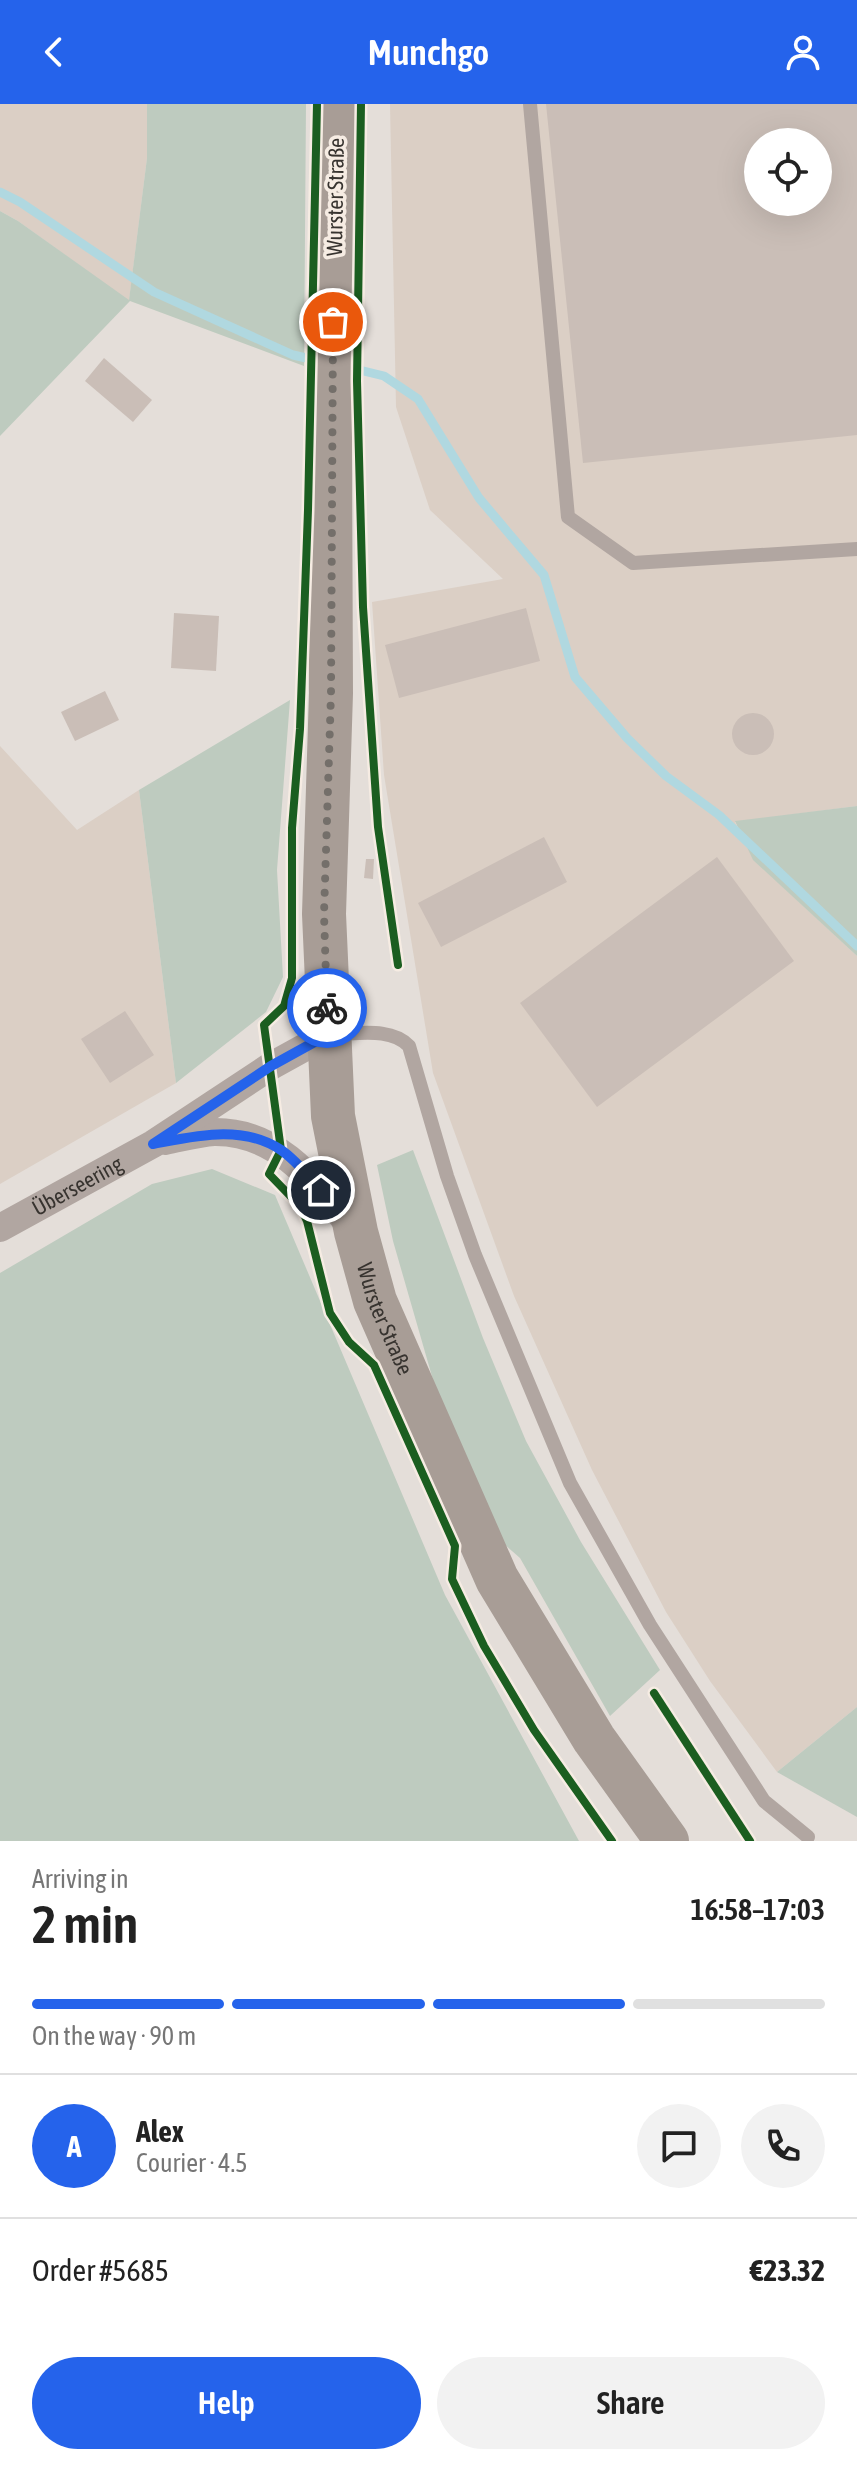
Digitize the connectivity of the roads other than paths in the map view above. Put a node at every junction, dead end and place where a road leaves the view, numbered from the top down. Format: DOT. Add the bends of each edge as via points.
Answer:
graph roads {
  1 [pos="336,104"];
  2 [pos="530,104"];
  3 [pos="857,549"];
  4 [pos="329,1034"];
  5 [pos="153,1144"];
  6 [pos="0,1228"];
  7 [pos="356,1232"];
  8 [pos="808,1837"];
  9 [pos="667,1841"];
  1 -- 4 [label="main road, Wurster Straße" via="324,914"];
  2 -- 3 [label="lane" via="568,517 633,563"];
  4 -- 5 [label="street, Überseering"];
  4 -- 7 [label="main road, Wurster Straße" via="333,1116"];
  4 -- 8 [label="lane" via="387,1033 409,1046 470,1242 570,1483 650,1625 764,1801"];
  5 -- 6 [label="street, Überseering"];
  5 -- 7 [label="street, Überseering" via="213,1132 251,1137 281,1150"];
  7 -- 9 [label="main road, Wurster Straße" via="375,1301 497,1579 594,1739"];
}
